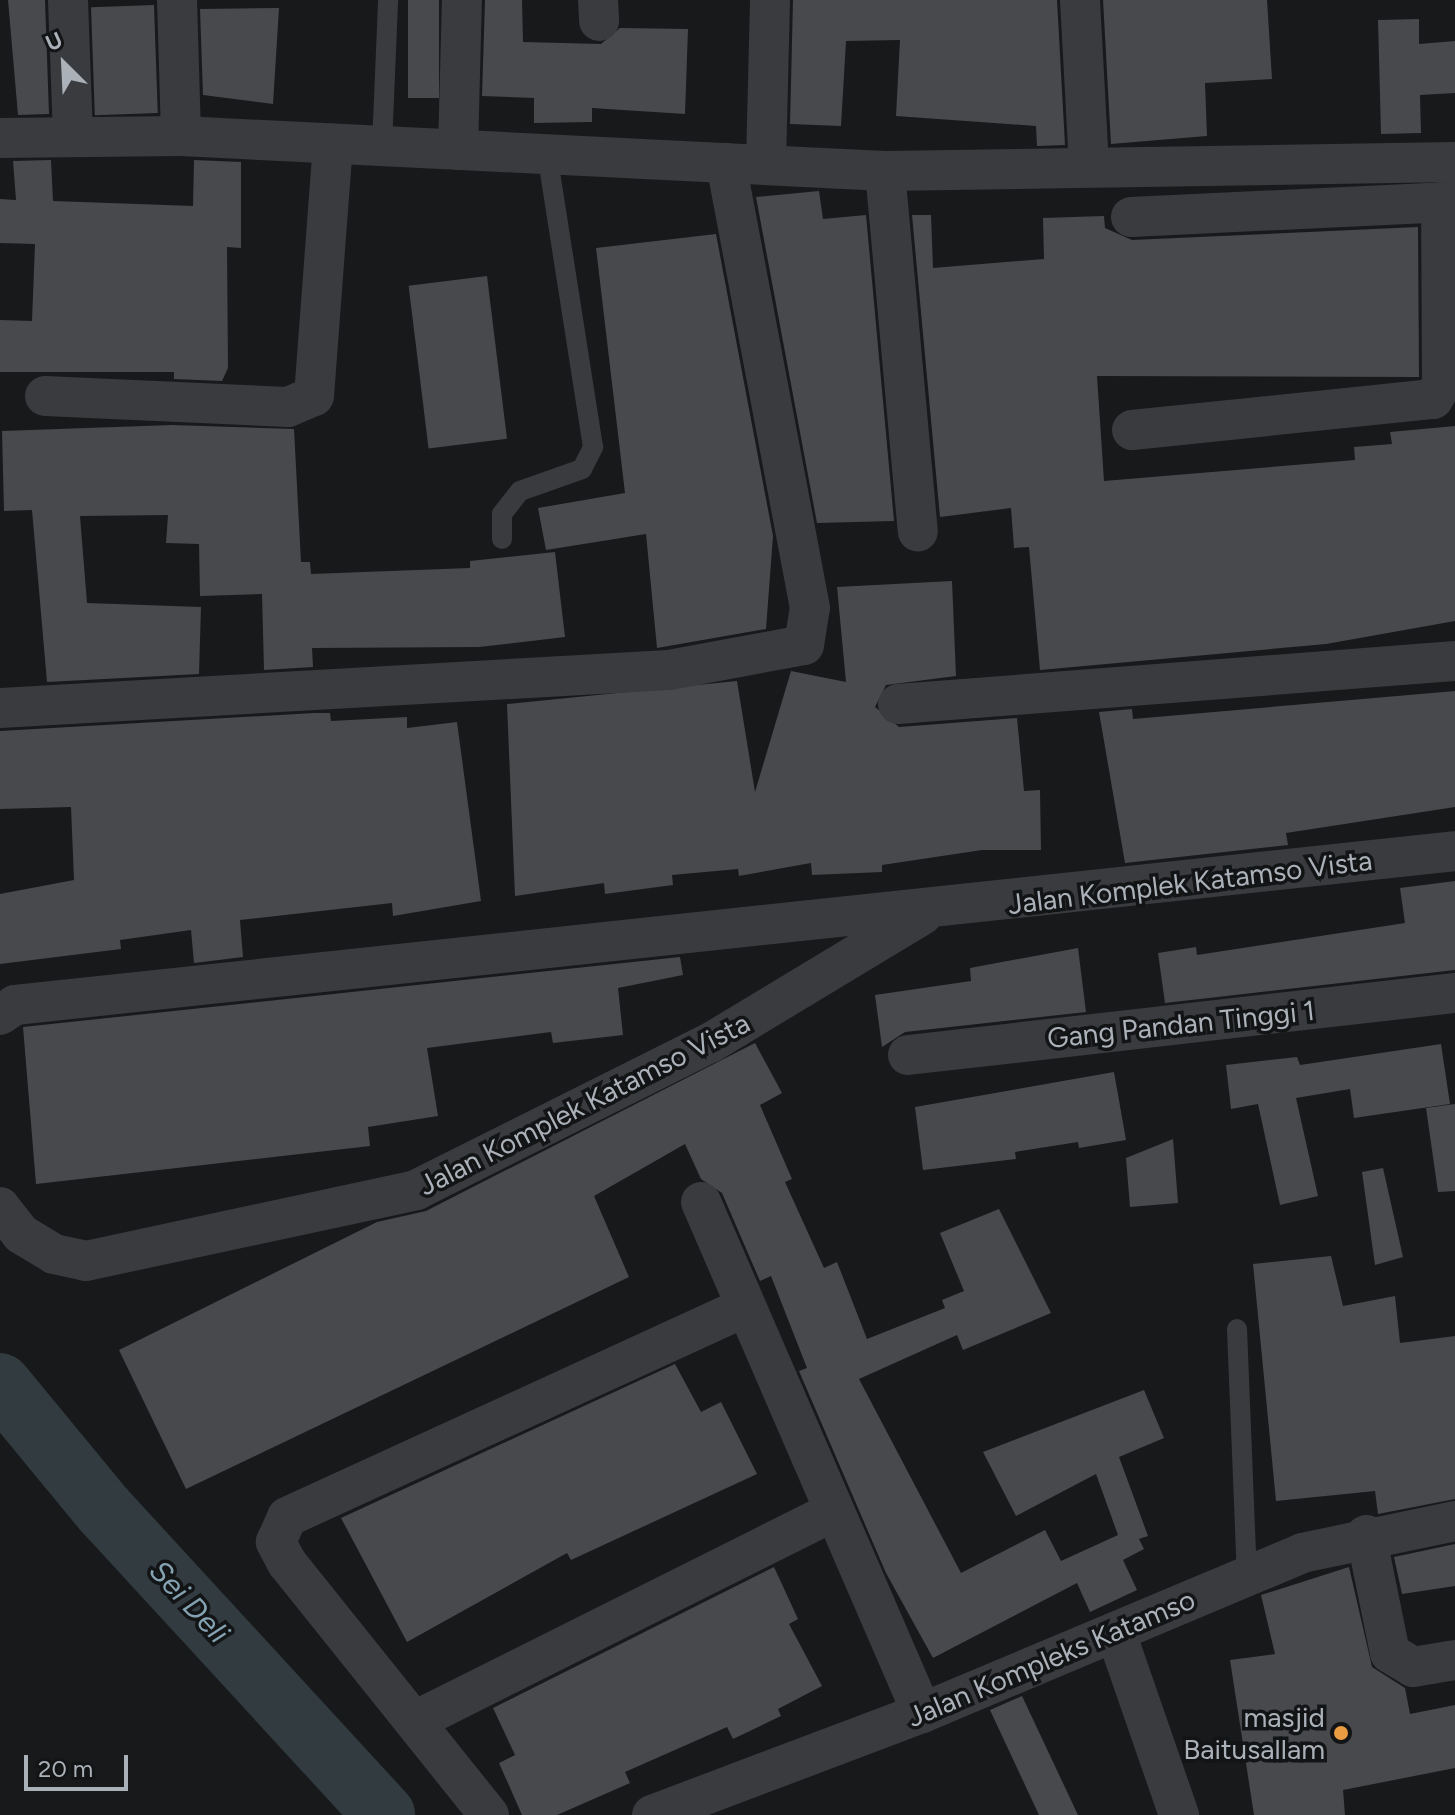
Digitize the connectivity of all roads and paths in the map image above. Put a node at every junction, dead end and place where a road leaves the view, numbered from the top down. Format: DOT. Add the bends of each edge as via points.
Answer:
graph roads {
  1 [pos="68,0"];
  2 [pos="177,0"];
  3 [pos="388,0"];
  4 [pos="462,0"];
  5 [pos="770,0"];
  6 [pos="1080,0"];
  7 [pos="73,134"];
  8 [pos="181,136"];
  9 [pos="0,138"];
  10 [pos="333,144"];
  11 [pos="382,146"];
  12 [pos="458,150"];
  13 [pos="548,158"];
  14 [pos="1455,162"];
  15 [pos="726,163"];
  16 [pos="766,164"];
  17 [pos="1089,164"];
  18 [pos="885,171"];
  19 [pos="1448,202"];
  20 [pos="1131,217"];
  21 [pos="45,396"];
  22 [pos="1132,430"];
  23 [pos="918,531"];
  24 [pos="502,539"];
  25 [pos="1455,661"];
  26 [pos="898,704"];
  27 [pos="0,708"];
  28 [pos="1455,851"];
  29 [pos="925,913"];
  30 [pos="1455,993"];
  31 [pos="0,1015"];
  32 [pos="908,1055"];
  33 [pos="701,1202"];
  34 [pos="0,1207"];
  35 [pos="745,1307"];
  36 [pos="1237,1329"];
  37 [pos="830,1513"];
  38 [pos="1455,1521"];
  39 [pos="1366,1535"];
  40 [pos="1247,1575"];
  41 [pos="1116,1633"];
  42 [pos="1455,1660"];
  43 [pos="922,1713"];
  44 [pos="417,1720"];
  45 [pos="489,1815"];
  46 [pos="652,1815"];
  47 [pos="1179,1815"];
  1 -- 7 [label="street"];
  2 -- 8 [label="street"];
  3 -- 11 [label="lane"];
  4 -- 12 [label="street"];
  5 -- 16 [label="street"];
  6 -- 17 [label="street"];
  7 -- 8 [label="street"];
  7 -- 9 [label="street"];
  8 -- 10 [label="street"];
  10 -- 11 [label="street"];
  10 -- 21 [label="street" via="314,396 288,407"];
  11 -- 12 [label="street"];
  12 -- 13 [label="street"];
  13 -- 15 [label="street"];
  13 -- 24 [label="lane" via="593,447 582,469 520,491 502,514"];
  14 -- 17 [label="street"];
  15 -- 16 [label="street"];
  15 -- 27 [label="street" via="810,608 804,645 669,670"];
  16 -- 18 [label="street"];
  17 -- 18 [label="street"];
  18 -- 23 [label="street"];
  19 -- 20 [label="street"];
  19 -- 22 [label="street" via="1442,384 1433,399"];
  25 -- 26 [label="street"];
  28 -- 29 [label="street, Jalan Komplek Katamso Vista"];
  29 -- 31 [label="street, Jalan Komplek Katamso Vista" via="15,1005"];
  29 -- 34 [label="street, Jalan Komplek Katamso Vista" via="722,1037 416,1190 86,1261 54,1254 21,1234"];
  30 -- 32 [label="street, Gang Pandan Tinggi 1"];
  33 -- 35 [label="street"];
  35 -- 37 [label="street"];
  35 -- 44 [label="street" via="287,1517 276,1542 287,1563"];
  36 -- 40 [label="lane"];
  37 -- 43 [label="street"];
  37 -- 44 [label="street"];
  38 -- 39 [label="street, Jalan Kompleks Katamso"];
  39 -- 40 [label="street, Jalan Kompleks Katamso"];
  39 -- 42 [label="street" via="1390,1653 1413,1667"];
  40 -- 41 [label="street, Jalan Kompleks Katamso"];
  41 -- 43 [label="street, Jalan Kompleks Katamso"];
  41 -- 47 [label="street"];
  43 -- 46 [label="street, Jalan Kompleks Katamso"];
  44 -- 45 [label="street"];
}
